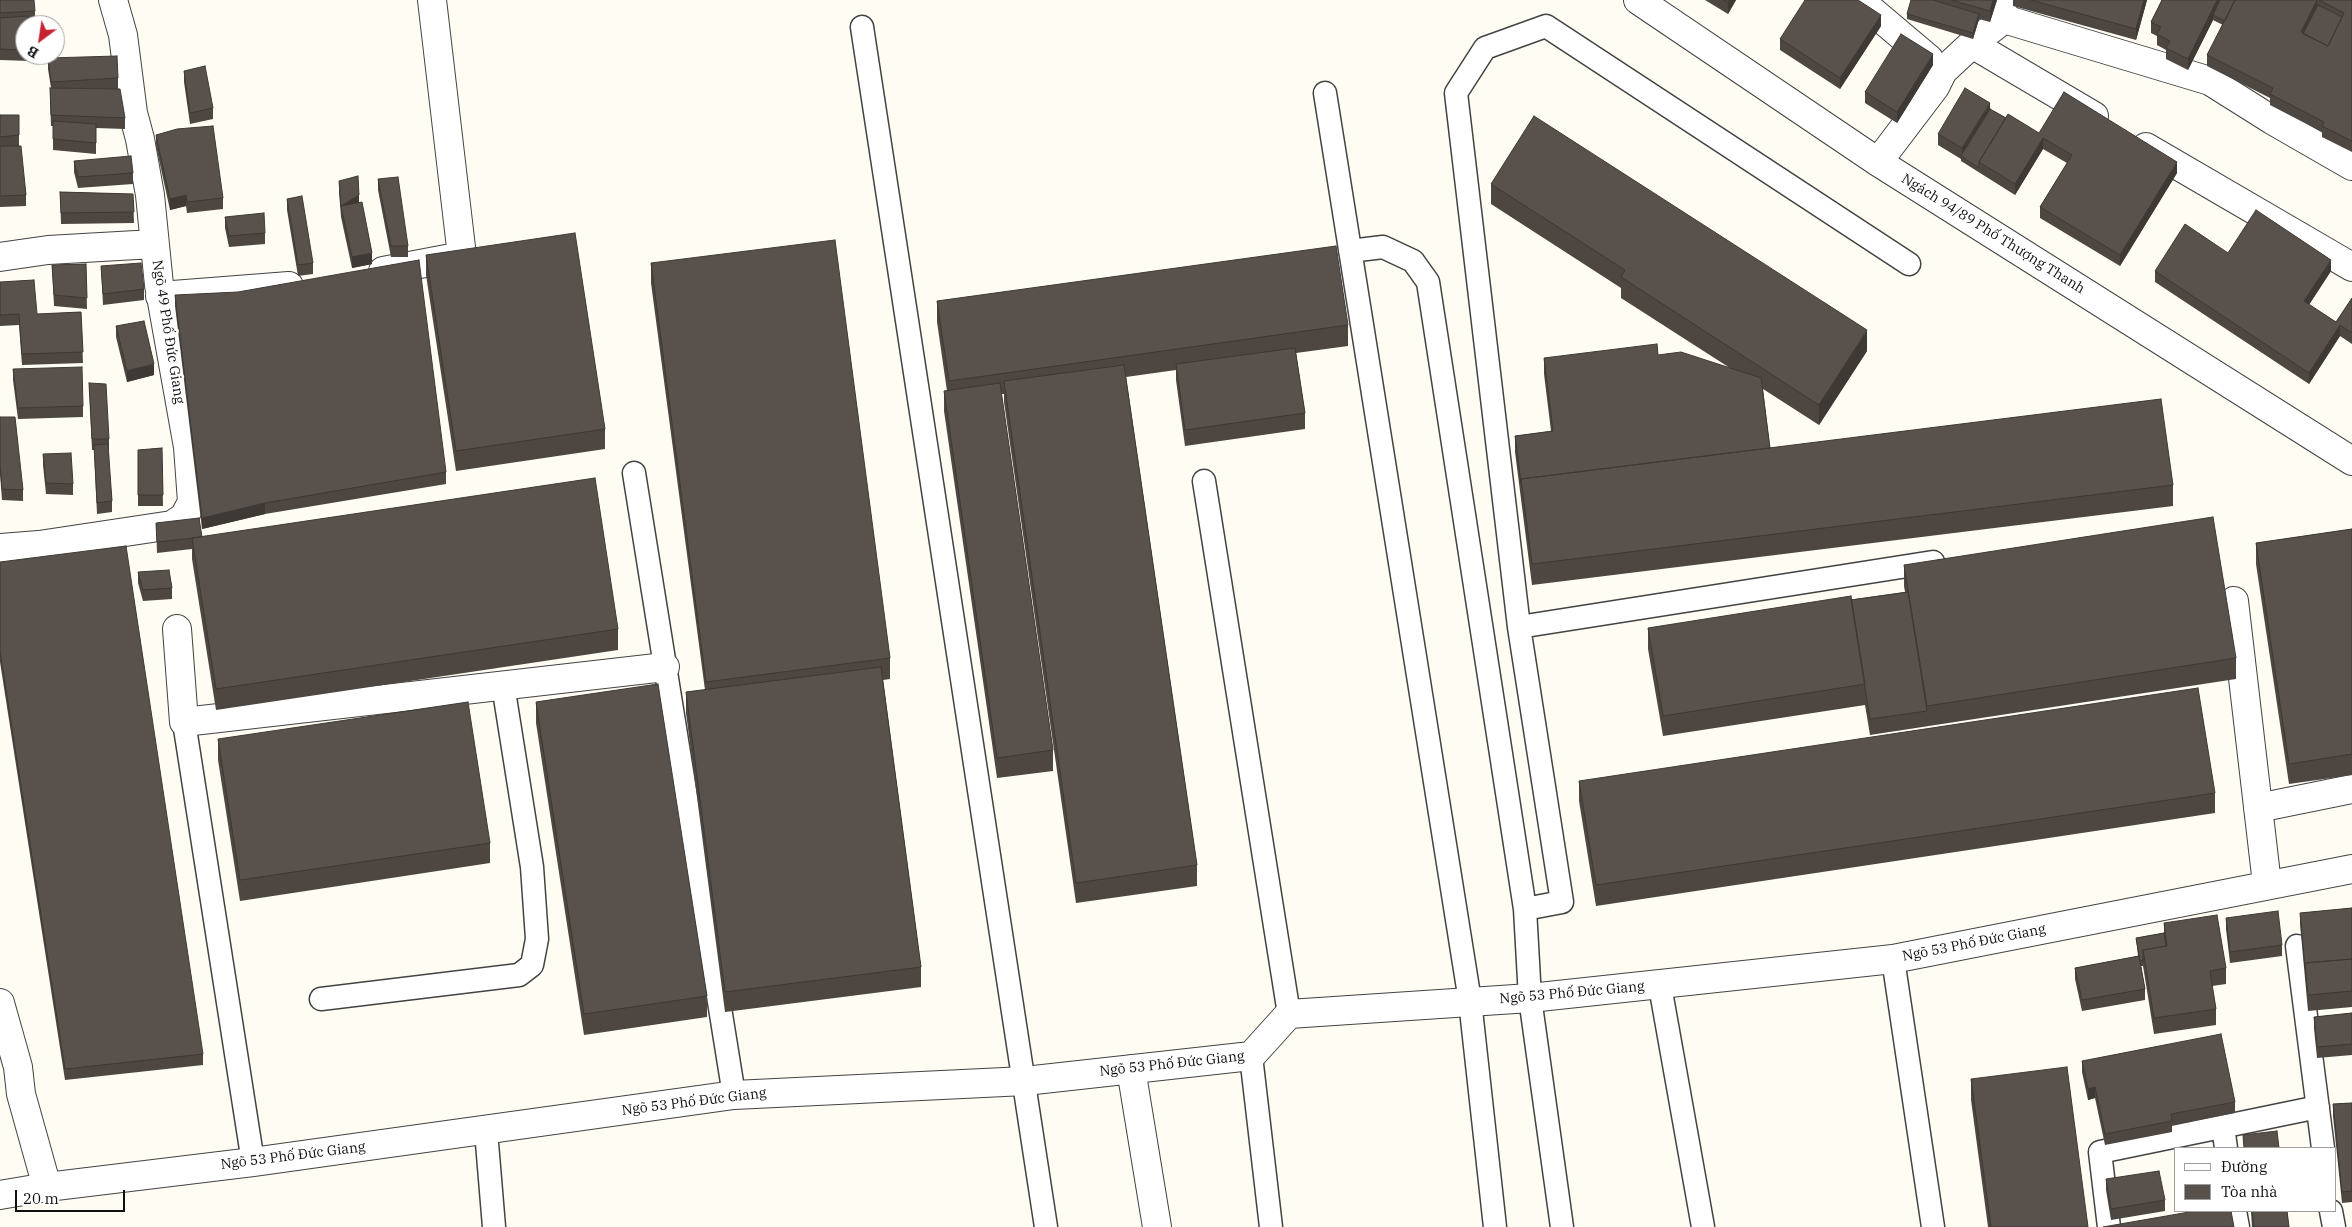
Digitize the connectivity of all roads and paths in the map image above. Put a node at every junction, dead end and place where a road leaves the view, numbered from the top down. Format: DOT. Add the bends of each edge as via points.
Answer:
graph roads {
  1 [pos="432,0"];
  2 [pos="1638,0"];
  3 [pos="121,2"];
  4 [pos="1866,4"];
  5 [pos="2005,9"];
  6 [pos="862,26"];
  7 [pos="1972,44"];
  8 [pos="1943,71"];
  9 [pos="1325,93"];
  10 [pos="1878,162"];
  11 [pos="2352,166"];
  12 [pos="154,244"];
  13 [pos="1350,251"];
  14 [pos="0,257"];
  15 [pos="1910,264"];
  16 [pos="2352,268"];
  17 [pos="357,276"];
  18 [pos="318,283"];
  19 [pos="160,296"];
  20 [pos="2352,461"];
  21 [pos="634,473"];
  22 [pos="1204,481"];
  23 [pos="0,548"];
  24 [pos="1949,560"];
  25 [pos="2234,601"];
  26 [pos="1519,627"];
  27 [pos="177,629"];
  28 [pos="665,667"];
  29 [pos="503,685"];
  30 [pos="184,722"];
  31 [pos="2352,789"];
  32 [pos="2258,808"];
  33 [pos="2352,869"];
  34 [pos="2267,884"];
  35 [pos="1525,909"];
  36 [pos="2297,946"];
  37 [pos="1893,959"];
  38 [pos="1660,986"];
  39 [pos="1530,998"];
  40 [pos="321,999"];
  41 [pos="1470,1001"];
  42 [pos="0,1003"];
  43 [pos="1289,1014"];
  44 [pos="1252,1056"];
  45 [pos="1131,1069"];
  46 [pos="1025,1081"];
  47 [pos="734,1095"];
  48 [pos="2318,1107"];
  49 [pos="486,1130"];
  50 [pos="2225,1138"];
  51 [pos="2324,1147"];
  52 [pos="253,1162"];
  53 [pos="46,1187"];
  54 [pos="0,1195"];
  55 [pos="2235,1212"];
  56 [pos="2332,1212"];
  57 [pos="494,1227"];
  58 [pos="1046,1227"];
  59 [pos="1157,1227"];
  60 [pos="1271,1227"];
  61 [pos="1495,1227"];
  62 [pos="1562,1227"];
  63 [pos="1703,1227"];
  64 [pos="1933,1227"];
  65 [pos="2109,1227"];
  66 [pos="2238,1227"];
  67 [pos="2334,1227"];
  1 -- 17 [label="street" via="462,256"];
  2 -- 10 [label="street, Ngách 94/89 Phố Thượng Thanh"];
  3 -- 12 [label="street, Ngõ 49 Phố Đức Giang" via="122,35 133,113 150,195"];
  4 -- 8 [label="street"];
  5 -- 7 [label="street"];
  5 -- 11 [label="street" via="2210,81"];
  6 -- 46 [label="lane"];
  7 -- 8 [label="street"];
  7 -- 16 [label="street"];
  8 -- 10 [label="street" via="1935,87"];
  9 -- 13 [label="lane"];
  10 -- 20 [label="street, Ngách 94/89 Phố Thượng Thanh"];
  12 -- 14 [label="street" via="48,250"];
  12 -- 19 [label="street, Ngõ 49 Phố Đức Giang"];
  13 -- 35 [label="lane" via="1383,248 1413,261 1428,282"];
  13 -- 41 [label="lane"];
  15 -- 26 [label="lane" via="1546,26 1484,48 1456,92"];
  18 -- 19 [label="street"];
  19 -- 23 [label="street, Ngõ 49 Phố Đức Giang" via="188,447 192,502 184,517 172,525"];
  21 -- 28 [label="lane"];
  22 -- 43 [label="lane"];
  24 -- 26 [label="lane"];
  25 -- 32 [label="street"];
  26 -- 35 [label="lane" via="1562,902"];
  27 -- 30 [label="street"];
  28 -- 29 [label="street"];
  28 -- 47 [label="lane"];
  29 -- 30 [label="street"];
  29 -- 40 [label="lane" via="532,867 537,940 532,965 519,975"];
  30 -- 52 [label="lane"];
  31 -- 32 [label="street"];
  32 -- 34 [label="street"];
  33 -- 34 [label="street, Ngõ 53 Phố Đức Giang"];
  34 -- 37 [label="street, Ngõ 53 Phố Đức Giang"];
  35 -- 39 [label="lane"];
  36 -- 48 [label="lane"];
  37 -- 38 [label="street, Ngõ 53 Phố Đức Giang"];
  37 -- 64 [label="lane"];
  38 -- 39 [label="street, Ngõ 53 Phố Đức Giang"];
  38 -- 63 [label="lane"];
  39 -- 41 [label="street, Ngõ 53 Phố Đức Giang"];
  39 -- 62 [label="lane"];
  41 -- 43 [label="street, Ngõ 53 Phố Đức Giang"];
  41 -- 61 [label="lane"];
  42 -- 53 [label="street"];
  43 -- 44 [label="street, Ngõ 53 Phố Đức Giang"];
  44 -- 45 [label="street, Ngõ 53 Phố Đức Giang"];
  44 -- 60 [label="lane"];
  45 -- 46 [label="street, Ngõ 53 Phố Đức Giang"];
  45 -- 59 [label="street"];
  46 -- 47 [label="street, Ngõ 53 Phố Đức Giang"];
  46 -- 58 [label="lane"];
  47 -- 49 [label="street, Ngõ 53 Phố Đức Giang"];
  48 -- 50 [label="lane"];
  48 -- 51 [label="lane"];
  49 -- 52 [label="street, Ngõ 53 Phố Đức Giang"];
  49 -- 57 [label="lane"];
  50 -- 65 [label="lane" via="2100,1152"];
  52 -- 53 [label="street, Ngõ 53 Phố Đức Giang"];
  53 -- 54 [label="street, Ngõ 53 Phố Đức Giang"];
  55 -- 66 [label="lane"];
  56 -- 67 [label="lane"];
}
